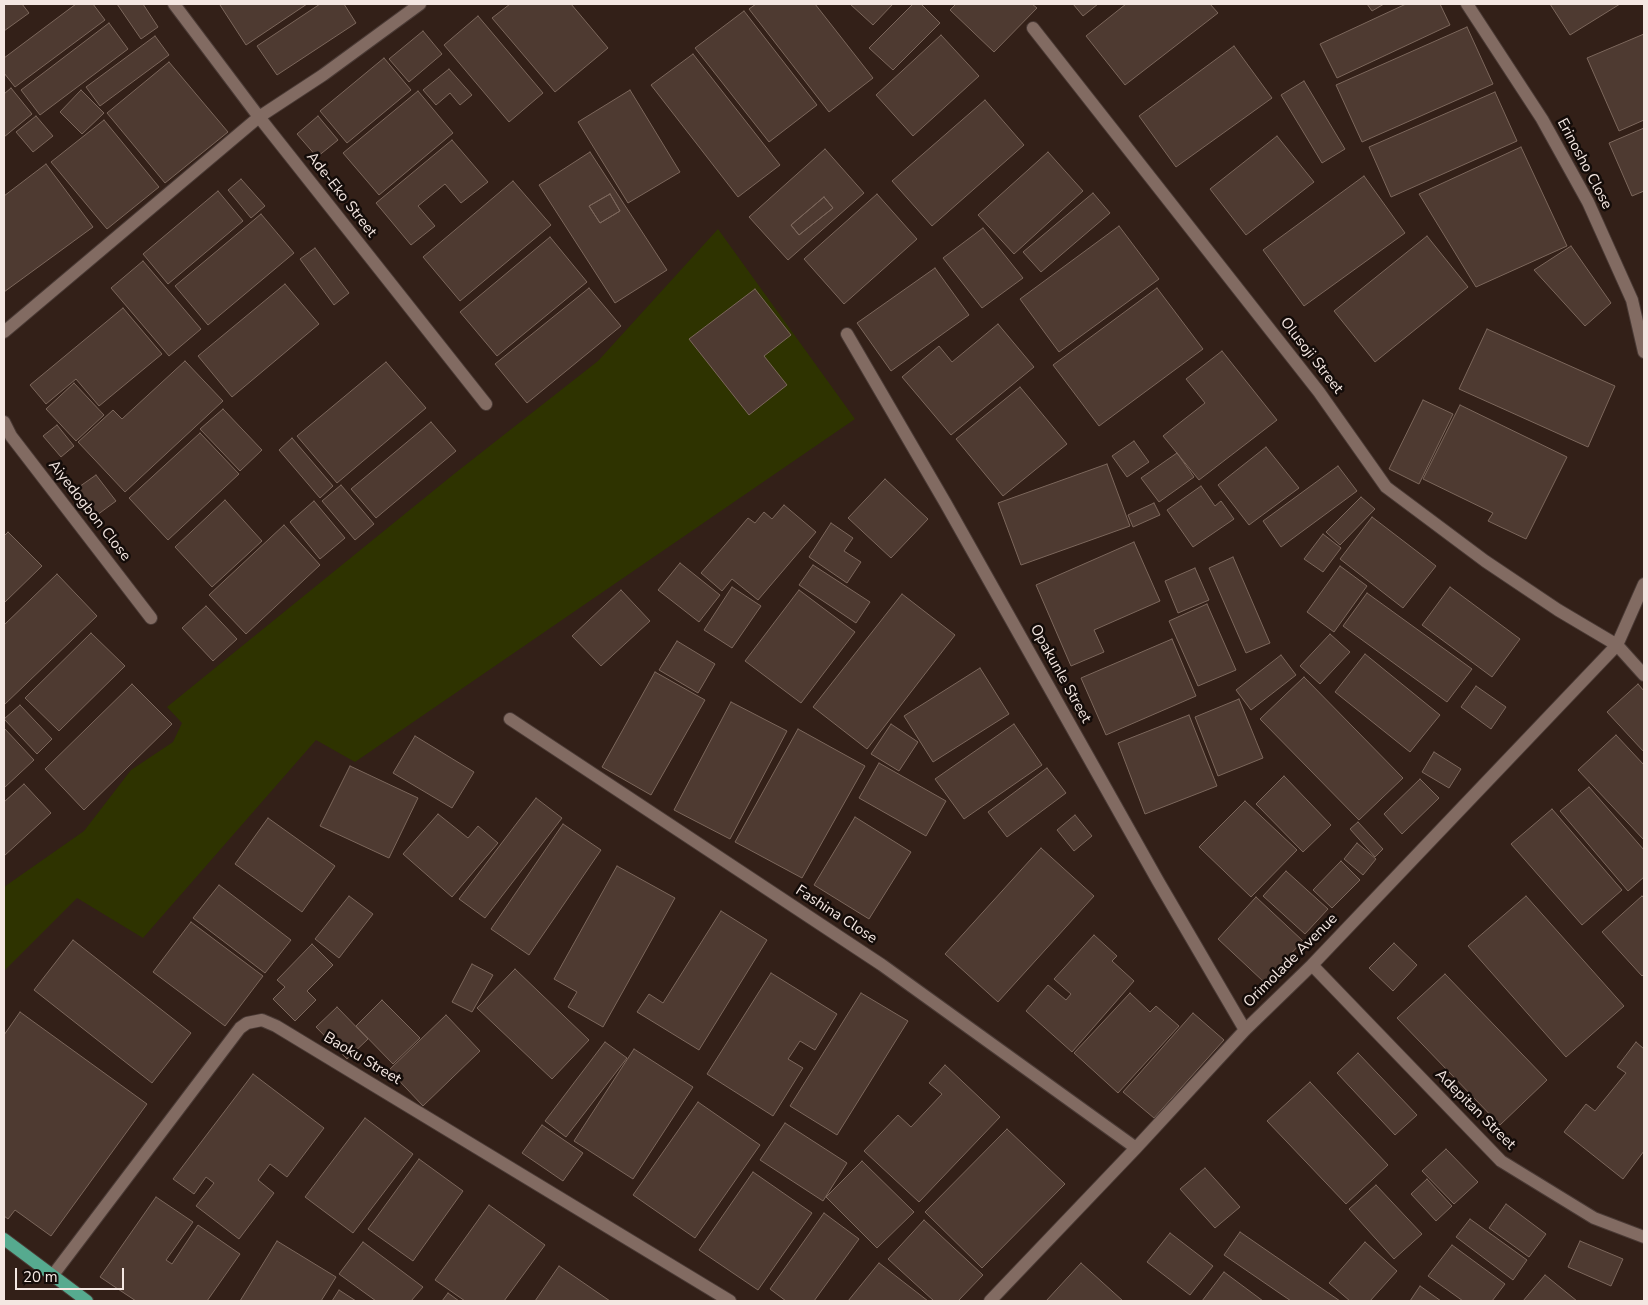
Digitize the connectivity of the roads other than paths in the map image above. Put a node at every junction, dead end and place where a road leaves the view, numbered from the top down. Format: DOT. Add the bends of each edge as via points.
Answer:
graph roads {
  1 [pos="174,4"];
  2 [pos="420,4"];
  3 [pos="1467,4"];
  4 [pos="1033,28"];
  5 [pos="259,117"];
  6 [pos="4,332"];
  7 [pos="847,334"];
  8 [pos="1644,352"];
  9 [pos="486,404"];
  10 [pos="4,422"];
  11 [pos="1644,584"];
  12 [pos="150,618"];
  13 [pos="1617,645"];
  14 [pos="1644,675"];
  15 [pos="510,719"];
  16 [pos="1312,966"];
  17 [pos="1245,1030"];
  18 [pos="1136,1148"];
  19 [pos="1644,1237"];
  20 [pos="4,1239"];
  21 [pos="53,1275"];
  22 [pos="87,1301"];
  23 [pos="730,1301"];
  24 [pos="990,1301"];
  1 -- 5 [label="street, Ade-Eko Street"];
  2 -- 5 [label="street"];
  3 -- 8 [label="street, Erinosho Close" via="1542,119 1588,202 1632,300"];
  4 -- 13 [label="street, Olusoji Street" via="1319,392 1386,487 1485,561"];
  5 -- 6 [label="street"];
  5 -- 9 [label="street, Ade-Eko Street"];
  7 -- 17 [label="street, Opakunle Street"];
  10 -- 12 [label="street, Aiyedogbon Close"];
  11 -- 13 [label="street"];
  13 -- 14 [label="street, Olusoji Street"];
  13 -- 16 [label="street, Orimolade Avenue"];
  15 -- 18 [label="street, Fashina Close" via="882,965"];
  16 -- 17 [label="street, Orimolade Avenue"];
  16 -- 19 [label="street, Adepitan Street" via="1501,1161 1594,1218"];
  17 -- 18 [label="street, Orimolade Avenue"];
  18 -- 24 [label="street, Orimolade Avenue"];
  20 -- 21 [label="main road"];
  21 -- 22 [label="main road"];
  21 -- 23 [label="street, Baoku Street" via="236,1033 247,1023 262,1020"];
}
